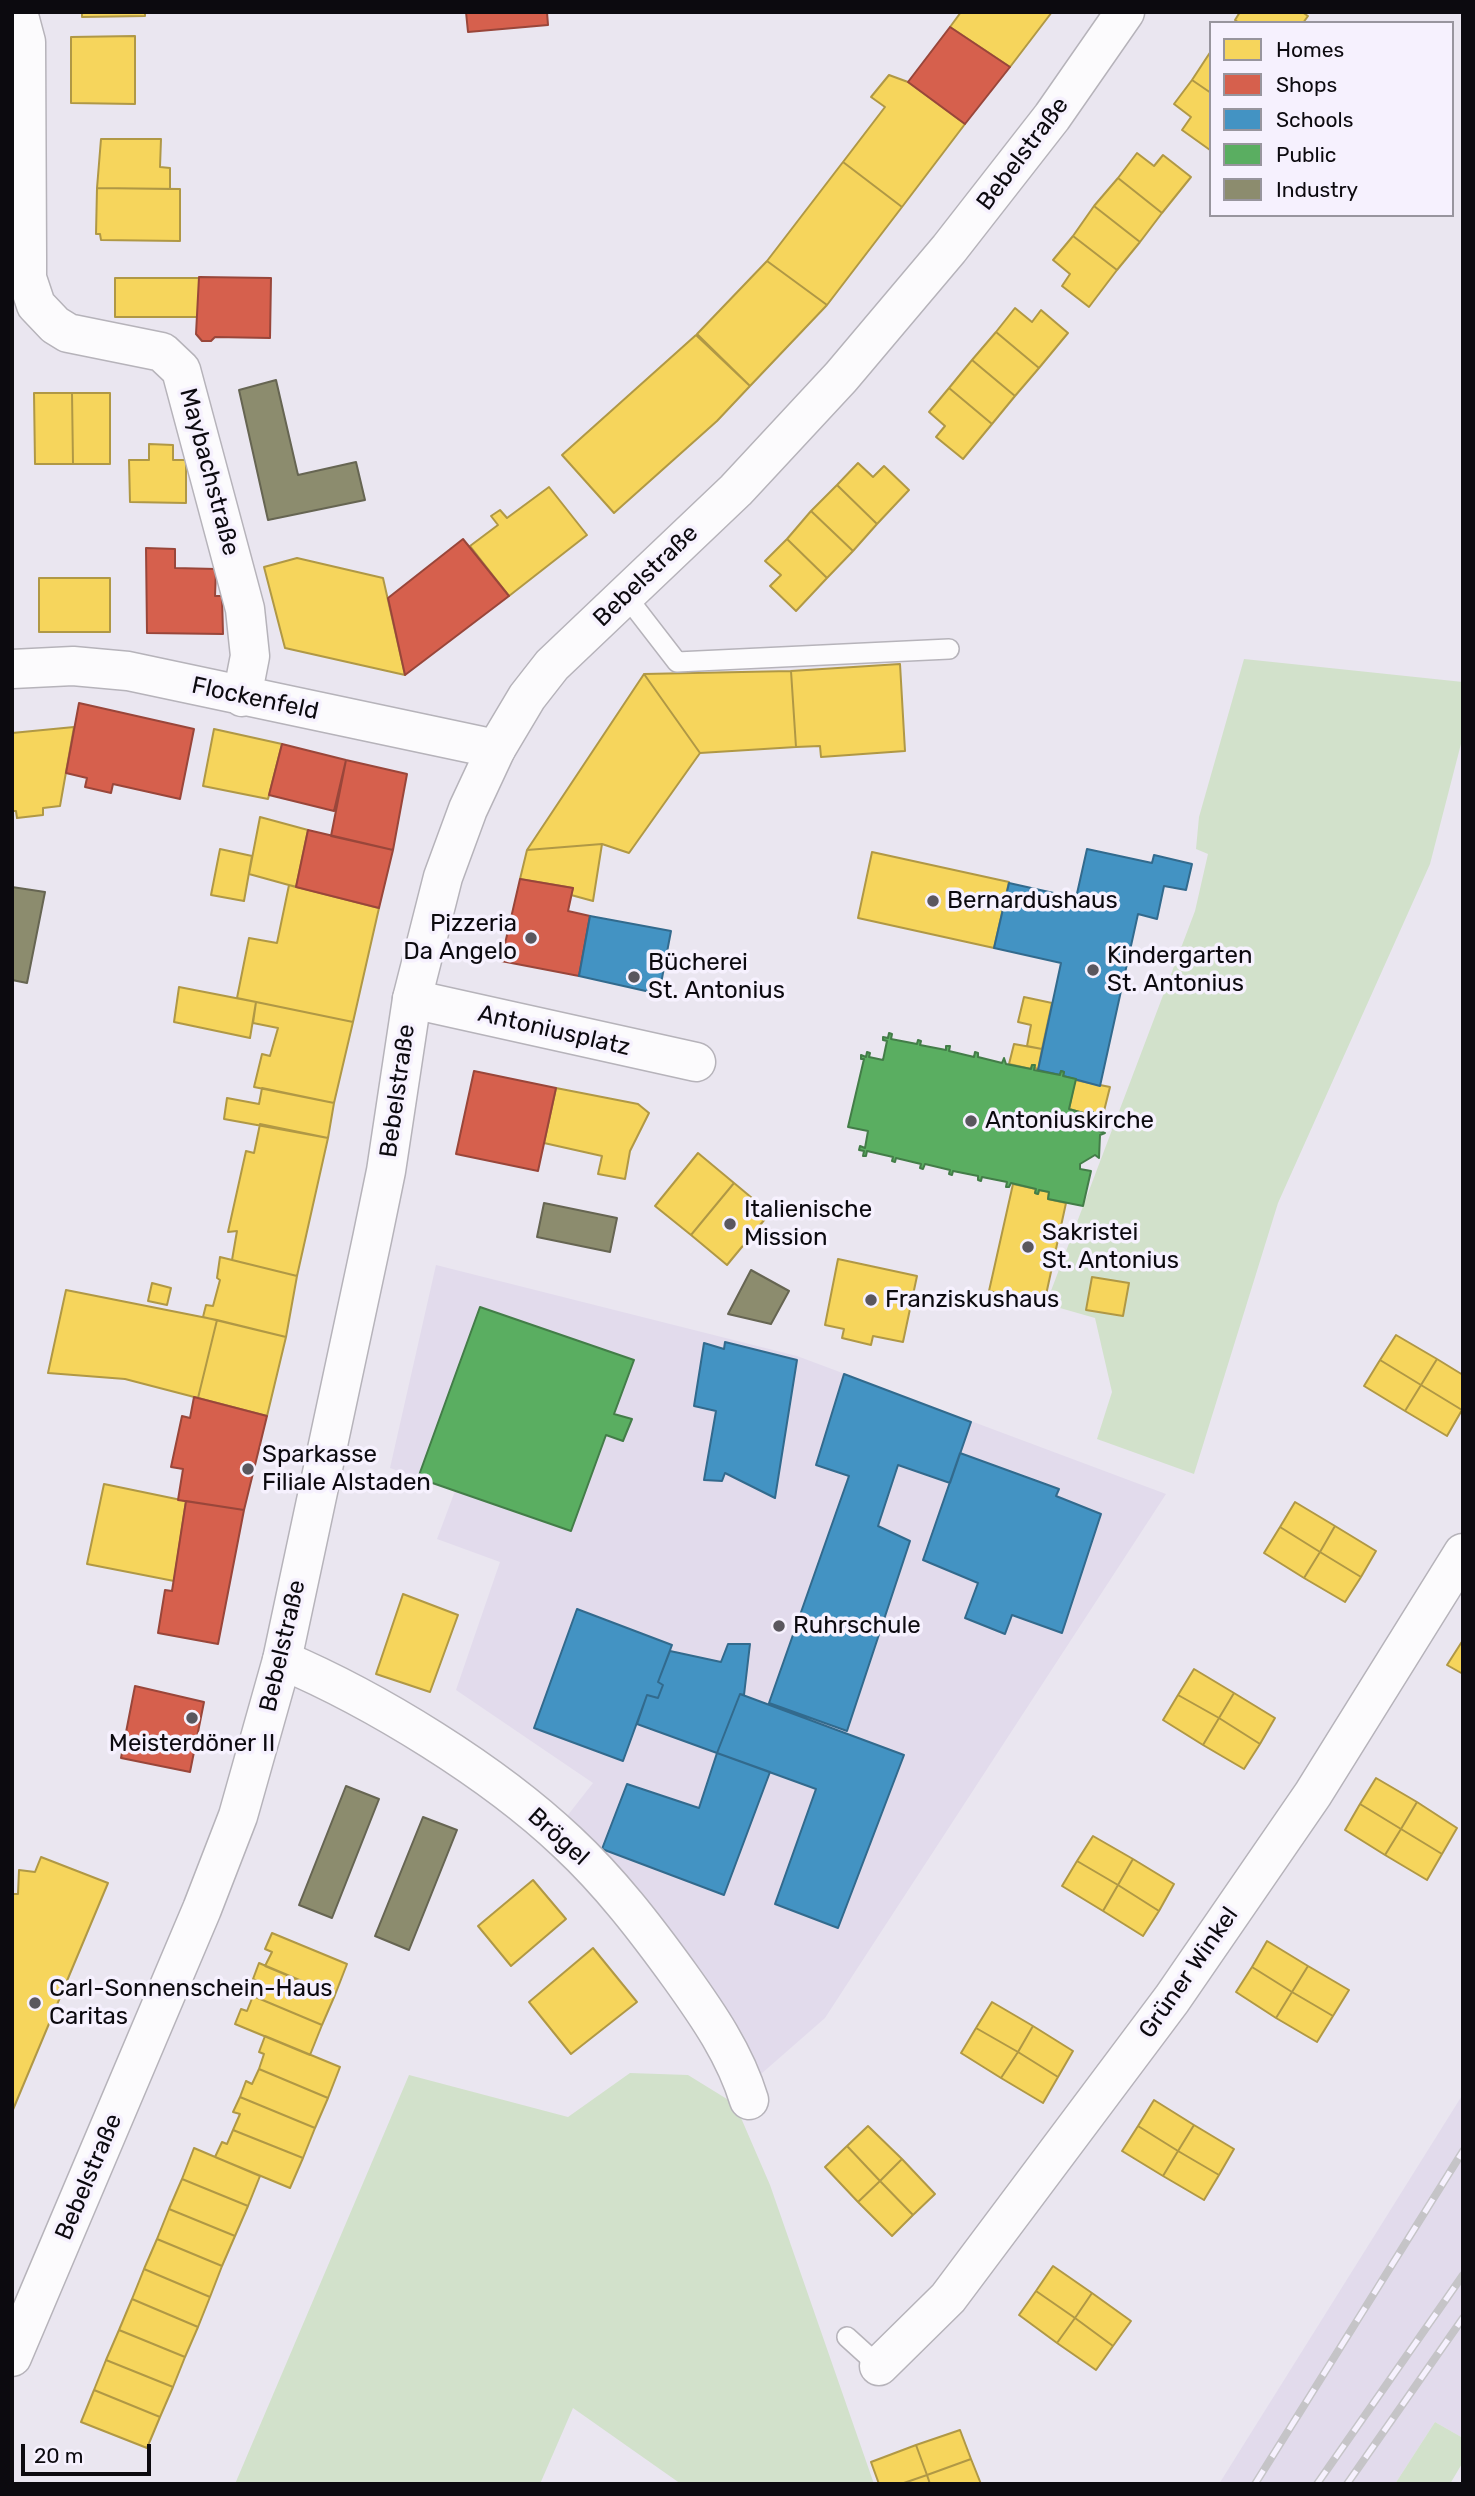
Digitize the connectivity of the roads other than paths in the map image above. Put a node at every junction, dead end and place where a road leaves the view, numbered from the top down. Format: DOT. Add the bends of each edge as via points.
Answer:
graph roads {
  1 [pos="18,12"];
  2 [pos="1125,12"];
  3 [pos="626,596"];
  4 [pos="949,649"];
  5 [pos="12,669"];
  6 [pos="242,697"];
  7 [pos="496,749"];
  8 [pos="412,999"];
  9 [pos="696,1062"];
  10 [pos="1463,1553"];
  11 [pos="282,1660"];
  12 [pos="749,2100"];
  13 [pos="847,2337"];
  14 [pos="12,2357"];
  15 [pos="879,2366"];
  1 -- 6 [label="street, Maybachstraße" via="26,42 31,294 44,315 68,332 162,352 181,370 245,609 250,656"];
  2 -- 3 [label="street, Bebelstraße" via="1052,117 886,324 736,490"];
  3 -- 4 [label="lane" via="677,662"];
  3 -- 7 [label="street, Bebelstraße" via="537,681"];
  5 -- 6 [label="street, Flockenfeld" via="103,668"];
  6 -- 7 [label="street, Flockenfeld"];
  7 -- 8 [label="street, Bebelstraße" via="453,847"];
  8 -- 9 [label="street, Antoniusplatz"];
  8 -- 11 [label="street, Bebelstraße" via="386,1171"];
  10 -- 15 [label="street, Grüner Winkel" via="1328,1771 1172,1999 948,2298"];
  11 -- 12 [label="street, Brögel" via="340,1685 465,1763 567,1842 607,1883 701,2005 739,2067"];
  11 -- 14 [label="street, Bebelstraße" via="225,1850"];
  13 -- 15 [label="lane"];
}
